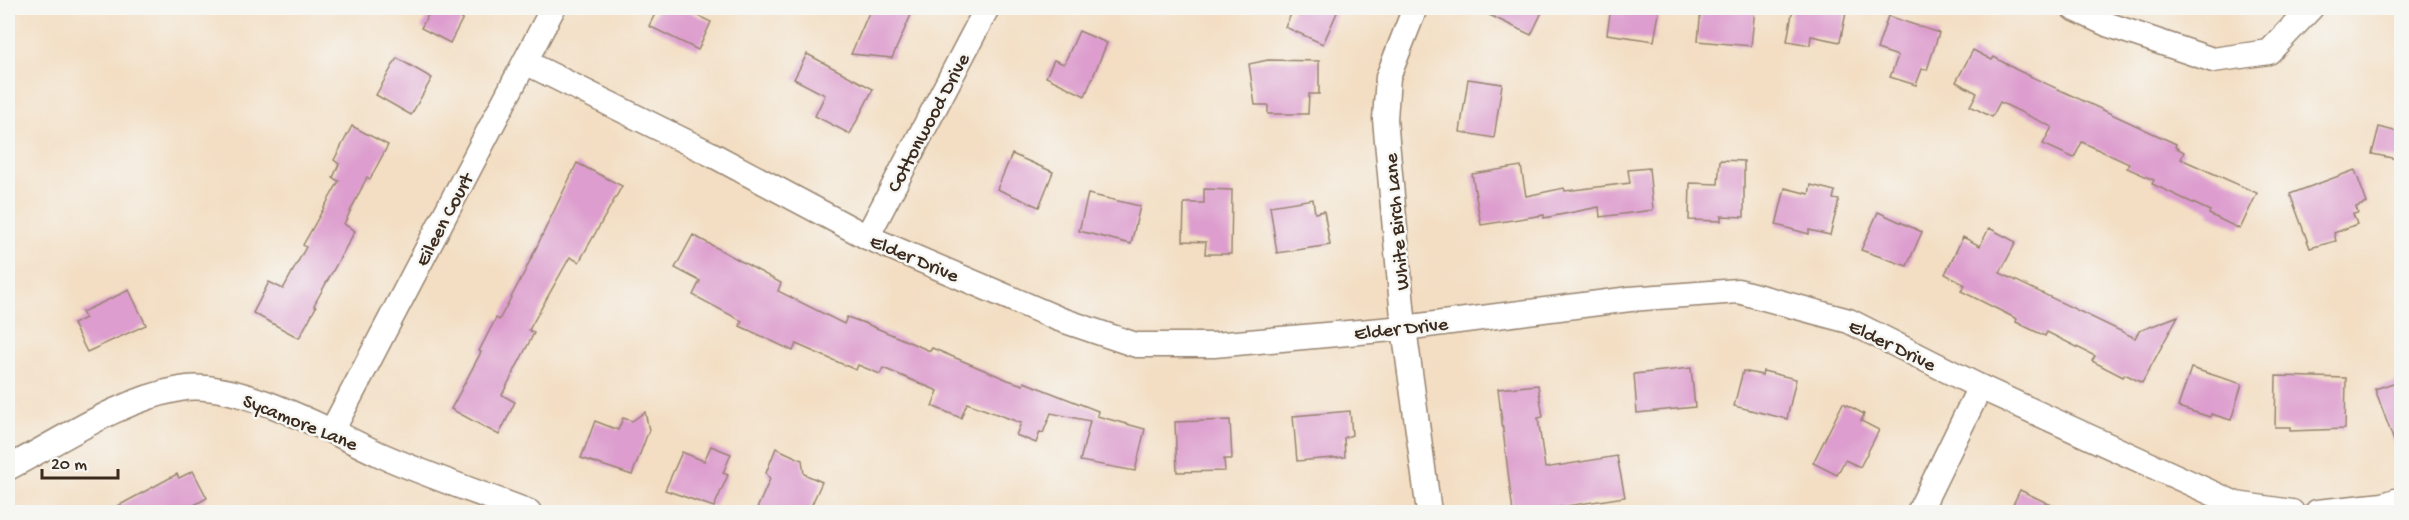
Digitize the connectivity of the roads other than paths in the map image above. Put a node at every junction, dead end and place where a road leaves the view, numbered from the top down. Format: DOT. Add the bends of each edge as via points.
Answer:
graph roads {
  1 [pos="553,8"];
  2 [pos="987,8"];
  3 [pos="1415,8"];
  4 [pos="2073,8"];
  5 [pos="2311,8"];
  6 [pos="525,62"];
  7 [pos="867,237"];
  8 [pos="1404,328"];
  9 [pos="1980,387"];
  10 [pos="332,431"];
  11 [pos="8,468"];
  12 [pos="2402,499"];
  13 [pos="529,513"];
  14 [pos="1429,513"];
  15 [pos="1919,513"];
  16 [pos="2292,513"];
  17 [pos="2317,513"];
  1 -- 6 [label="street, Eileen Court"];
  2 -- 7 [label="street, Cottonwood Drive"];
  3 -- 8 [label="street, White Birch Lane" via="1388,77 1385,119"];
  4 -- 5 [label="street" via="2109,26 2213,60 2269,52"];
  6 -- 7 [label="street, Elder Drive"];
  6 -- 10 [label="street, Eileen Court"];
  7 -- 8 [label="street, Elder Drive" via="1059,319 1136,345 1214,345"];
  8 -- 9 [label="street, Elder Drive" via="1629,299 1738,291 1849,321"];
  8 -- 14 [label="street, White Birch Lane"];
  9 -- 15 [label="street"];
  9 -- 16 [label="street, Elder Drive" via="2236,504"];
  10 -- 11 [label="street, Sycamore Lane" via="230,392 183,388 143,398"];
  10 -- 13 [label="street, Sycamore Lane"];
  12 -- 17 [label="street"];
}
